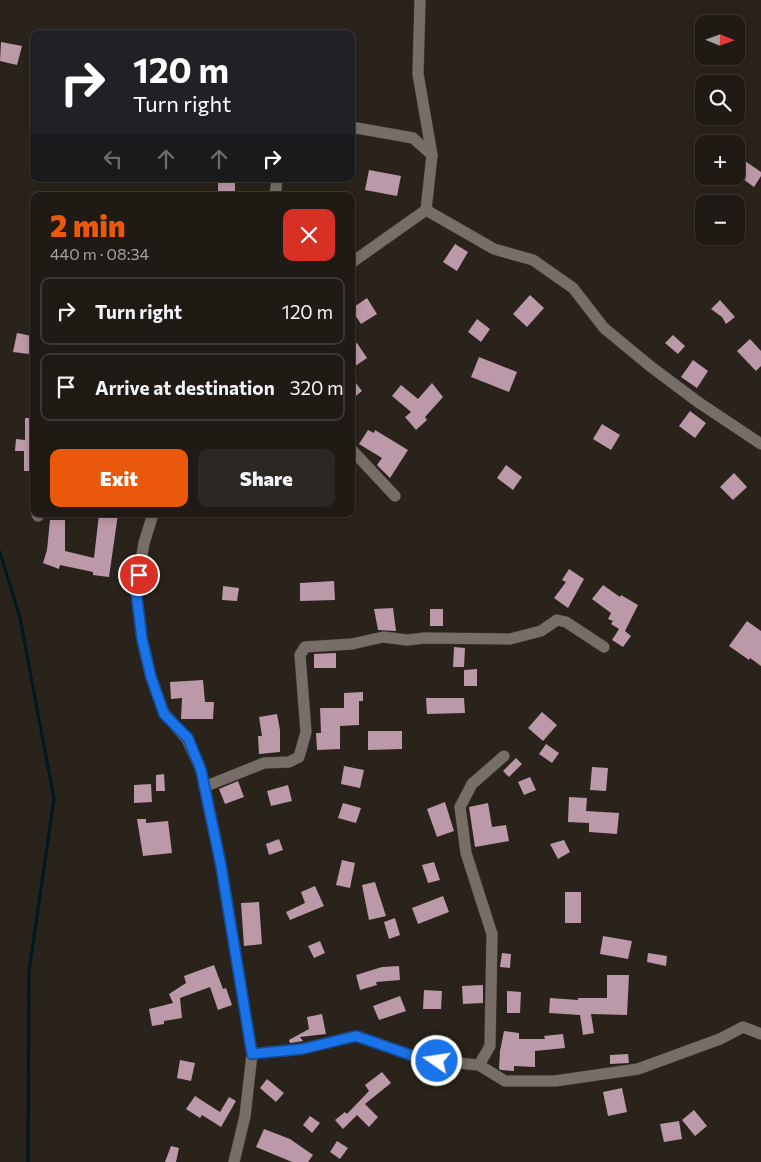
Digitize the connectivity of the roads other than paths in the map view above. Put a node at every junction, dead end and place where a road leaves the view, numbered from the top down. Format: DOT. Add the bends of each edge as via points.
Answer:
graph roads {
  1 [pos="420,0"];
  2 [pos="355,129"];
  3 [pos="432,155"];
  4 [pos="426,210"];
  5 [pos="355,260"];
  6 [pos="761,444"];
  7 [pos="355,453"];
  8 [pos="395,496"];
  9 [pos="152,517"];
  10 [pos="604,647"];
  11 [pos="504,756"];
  12 [pos="204,787"];
  13 [pos="761,1034"];
  14 [pos="252,1054"];
  15 [pos="479,1065"];
  16 [pos="234,1162"];
  1 -- 3 [label="street" via="418,74"];
  2 -- 3 [label="street" via="413,138"];
  3 -- 4 [label="street"];
  4 -- 5 [label="street"];
  4 -- 6 [label="street" via="494,249 533,260 573,288 604,328 650,366"];
  7 -- 8 [label="street"];
  9 -- 12 [label="street" via="136,591 142,639 164,714 188,738"];
  10 -- 12 [label="street" via="566,622 557,620 541,631 510,639 407,640 382,637 352,644 305,647 300,655 306,732 299,757 289,762 264,763"];
  11 -- 15 [label="street" via="472,784 460,807 466,854 492,934 490,1046"];
  12 -- 14 [label="street" via="221,866"];
  13 -- 15 [label="street" via="743,1027 638,1069 555,1081 505,1082"];
  14 -- 15 [label="street" via="302,1049 356,1036 425,1060"];
  14 -- 16 [label="street" via="245,1116"];
}
